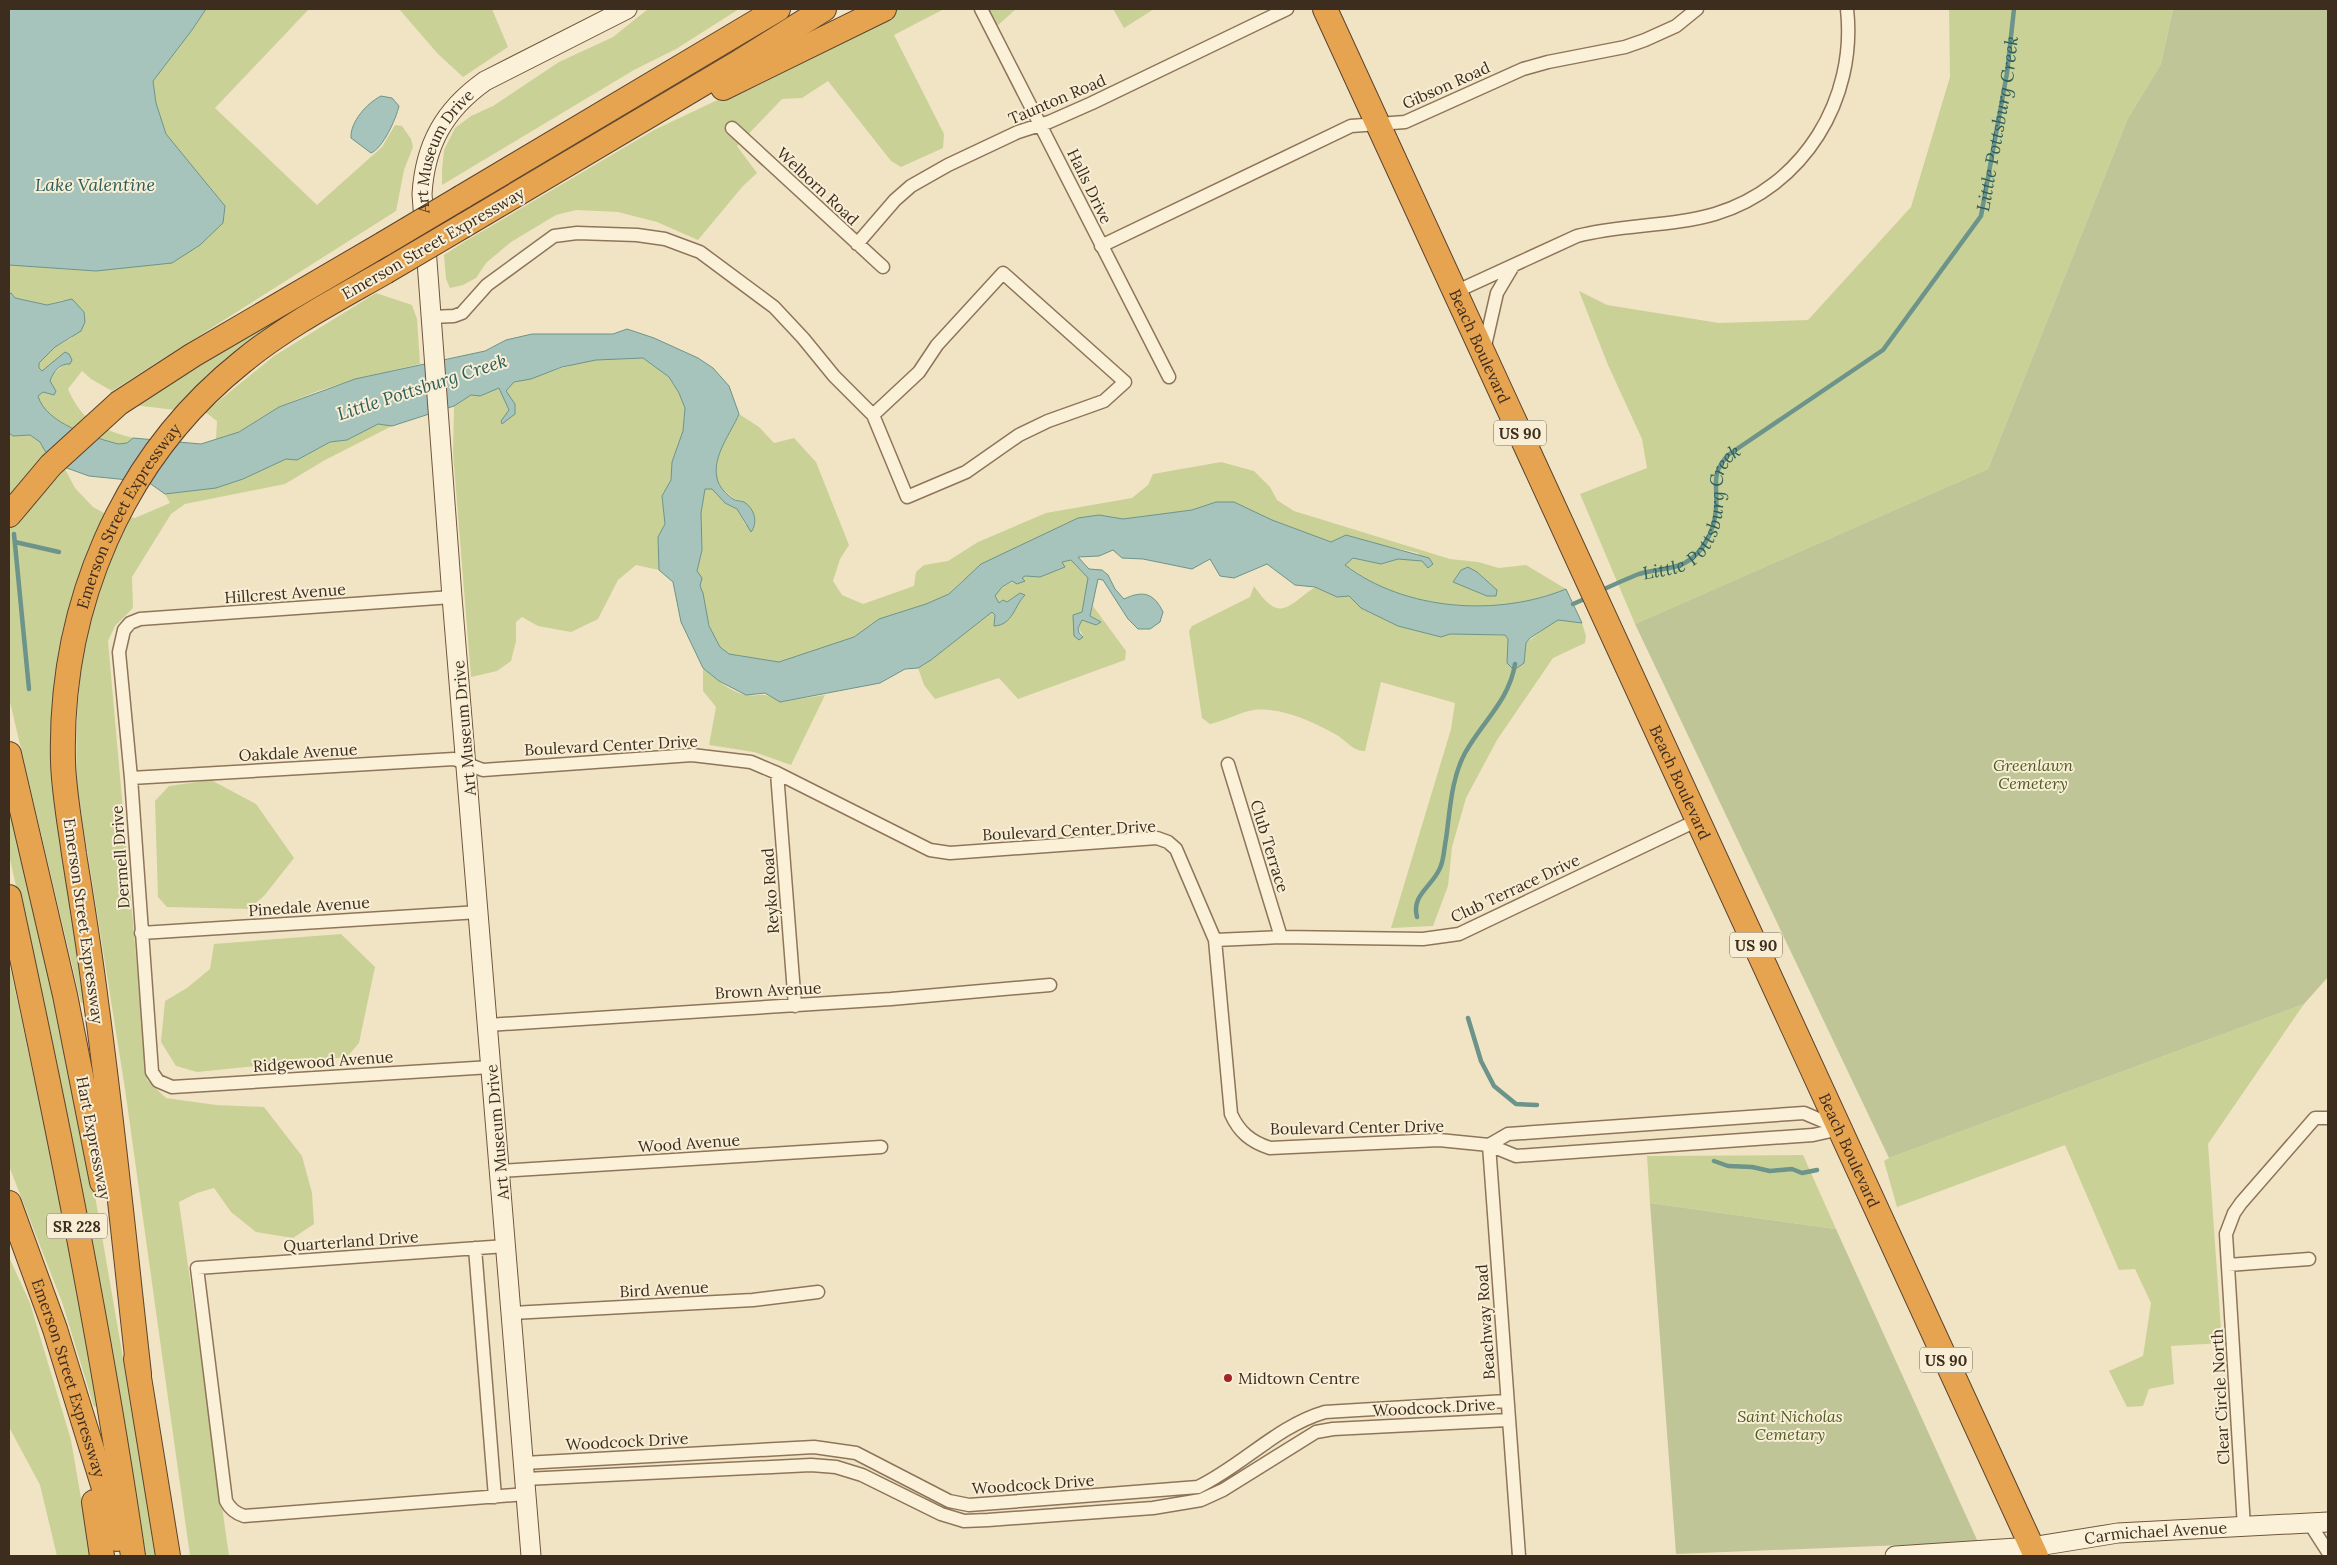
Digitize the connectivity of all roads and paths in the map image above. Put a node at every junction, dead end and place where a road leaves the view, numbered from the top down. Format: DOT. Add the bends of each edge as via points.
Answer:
graph roads {
  1 [pos="627,9"];
  2 [pos="748,9"];
  3 [pos="778,9"];
  4 [pos="824,9"];
  5 [pos="884,9"];
  6 [pos="981,9"];
  7 [pos="1287,9"];
  8 [pos="1325,9"];
  9 [pos="1697,9"];
  10 [pos="1847,9"];
  11 [pos="610,110"];
  12 [pos="1041,124"];
  13 [pos="1378,125"];
  14 [pos="732,128"];
  15 [pos="623,132"];
  16 [pos="857,244"];
  17 [pos="1101,246"];
  18 [pos="1514,264"];
  19 [pos="883,267"];
  20 [pos="1455,292"];
  21 [pos="431,317"];
  22 [pos="1483,352"];
  23 [pos="1169,377"];
  24 [pos="873,416"];
  25 [pos="9,515"];
  26 [pos="452,598"];
  27 [pos="124,630"];
  28 [pos="9,754"];
  29 [pos="467,764"];
  30 [pos="1228,764"];
  31 [pos="777,773"];
  32 [pos="131,778"];
  33 [pos="1698,820"];
  34 [pos="9,897"];
  35 [pos="479,912"];
  36 [pos="141,933"];
  37 [pos="1281,937"];
  38 [pos="1215,940"];
  39 [pos="1050,986"];
  40 [pos="795,1006"];
  41 [pos="488,1025"];
  42 [pos="491,1067"];
  43 [pos="158,1081"];
  44 [pos="2328,1118"];
  45 [pos="1840,1129"];
  46 [pos="1489,1145"];
  47 [pos="881,1147"];
  48 [pos="500,1171"];
  49 [pos="9,1203"];
  50 [pos="9,1218"];
  51 [pos="506,1246"];
  52 [pos="475,1248"];
  53 [pos="2309,1259"];
  54 [pos="31,1262"];
  55 [pos="2228,1265"];
  56 [pos="818,1292"];
  57 [pos="512,1313"];
  58 [pos="66,1368"];
  59 [pos="139,1374"];
  60 [pos="1506,1400"];
  61 [pos="1508,1420"];
  62 [pos="525,1479"];
  63 [pos="495,1497"];
  64 [pos="2319,1523"];
  65 [pos="2244,1527"];
  66 [pos="2034,1552"];
  67 [pos="2328,1552"];
  68 [pos="102,1556"];
  69 [pos="120,1556"];
  70 [pos="133,1556"];
  71 [pos="168,1556"];
  72 [pos="531,1556"];
  73 [pos="1519,1556"];
  74 [pos="1895,1556"];
  1 -- 21 [label="street, Art Museum Drive" via="485,82 468,94 440,127 425,162 422,194"];
  2 -- 11 [label="highway"];
  3 -- 11 [label="highway, Emerson Street Expressway"];
  4 -- 15 [label="highway, Emerson Street Expressway"];
  5 -- 15 [label="highway" via="714,92"];
  6 -- 12 [label="street, Halls Drive"];
  7 -- 12 [label="street, Taunton Road" via="1092,104"];
  8 -- 13 [label="highway, Beach Boulevard / US 90"];
  9 -- 13 [label="street, Gibson Road" via="1676,26 1645,40 1548,62 1406,122"];
  10 -- 18 [label="street" via="1848,50 1844,78 1834,106 1807,151 1766,191 1744,204 1691,220 1577,236"];
  11 -- 25 [label="highway, Emerson Street Expressway, bridge" via="193,355 119,403 51,465"];
  12 -- 16 [label="street, Taunton Road" via="958,160 911,186 889,205"];
  12 -- 17 [label="street, Halls Drive"];
  13 -- 17 [label="street, Gibson Road" via="1351,126"];
  13 -- 20 [label="highway, Beach Boulevard / US 90"];
  14 -- 16 [label="street, Welborn Road"];
  15 -- 59 [label="highway, Emerson Street Expressway, bridge" via="262,346 224,377 186,415 122,507 99,552 69,654 63,724 64,765 96,1004"];
  16 -- 19 [label="street, Welborn Road"];
  17 -- 23 [label="street, Halls Drive"];
  18 -- 20 [label="street"];
  18 -- 22 [label="street" via="1498,293"];
  20 -- 22 [label="highway, Beach Boulevard / US 90"];
  21 -- 24 [label="street" via="462,313 487,286 554,236 638,234 665,240 700,252 774,306"];
  21 -- 26 [label="street, Art Museum Drive"];
  22 -- 33 [label="highway, Beach Boulevard / US 90"];
  24 -- 24 [label="street" via="907,496 966,472 1019,435 1048,421 1104,401 1125,382 1003,273 937,345 919,372"];
  26 -- 27 [label="street, Hillcrest Avenue" via="140,619"];
  26 -- 29 [label="street, Art Museum Drive"];
  27 -- 32 [label="street, Dermell Drive" via="119,652"];
  28 -- 59 [label="highway, Hart Expressway / SR 228" via="65,996"];
  29 -- 31 [label="street, Boulevard Center Drive" via="483,770 692,755 751,762"];
  29 -- 32 [label="street, Oakdale Avenue" via="454,759"];
  29 -- 35 [label="street, Art Museum Drive"];
  30 -- 37 [label="street, Club Terrace"];
  31 -- 38 [label="street, Boulevard Center Drive" via="930,850 950,853 1157,838 1168,842 1182,859"];
  31 -- 40 [label="street, Reyko Road"];
  32 -- 36 [label="street, Dermell Drive"];
  33 -- 37 [label="street, Club Terrace Drive" via="1459,934 1423,939"];
  33 -- 45 [label="highway, Beach Boulevard / US 90"];
  34 -- 70 [label="highway, Hart Expressway / SR 228" via="63,1149"];
  35 -- 36 [label="street, Pinedale Avenue"];
  35 -- 41 [label="street, Art Museum Drive"];
  36 -- 43 [label="street, Dermell Drive" via="152,1072"];
  37 -- 38 [label="street, Club Terrace Drive"];
  38 -- 46 [label="street, Boulevard Center Drive" via="1231,1114 1237,1127 1248,1137 1270,1148 1439,1140"];
  39 -- 40 [label="street, Brown Avenue"];
  40 -- 41 [label="street, Brown Avenue"];
  41 -- 42 [label="street, Art Museum Drive"];
  42 -- 43 [label="street, Ridgewood Avenue" via="172,1087"];
  42 -- 48 [label="street, Art Museum Drive"];
  44 -- 55 [label="street, Clear Circle North" via="2315,1118 2234,1213 2226,1234"];
  45 -- 46 [label="street, Boulevard Center Drive" via="1813,1135 1516,1156"];
  45 -- 46 [label="street" via="1804,1113 1508,1134"];
  45 -- 66 [label="highway, Beach Boulevard / US 90"];
  46 -- 60 [label="street, Beachway Road"];
  47 -- 48 [label="street, Wood Avenue"];
  48 -- 51 [label="street, Art Museum Drive"];
  49 -- 54 [label="highway, Emerson Street Expressway"];
  50 -- 54 [label="highway"];
  51 -- 52 [label="street, Quarterland Drive"];
  51 -- 57 [label="street, Art Museum Drive"];
  52 -- 63 [label="street"];
  52 -- 63 [label="street, Quarterland Drive" via="197,1268 226,1501 237,1514"];
  53 -- 55 [label="street"];
  54 -- 58 [label="highway, Emerson Street Expressway"];
  55 -- 65 [label="street, Clear Circle North"];
  56 -- 57 [label="street, Bird Avenue" via="753,1300"];
  57 -- 62 [label="street, Art Museum Drive"];
  58 -- 68 [label="highway" via="93,1493"];
  58 -- 69 [label="highway, Emerson Street Expressway" via="103,1485"];
  59 -- 71 [label="highway, Hart Expressway"];
  60 -- 61 [label="street, Beachway Road"];
  60 -- 62 [label="street, Woodcock Drive" via="1325,1412 1307,1417 1198,1487 968,1505 949,1502 856,1453 814,1447"];
  61 -- 62 [label="street, Woodcock Drive" via="1316,1432 1223,1490 1201,1500 1154,1508 988,1520 964,1521 941,1514 862,1475 825,1466"];
  61 -- 73 [label="street, Beachway Road"];
  62 -- 63 [label="street"];
  62 -- 72 [label="street, Art Museum Drive"];
  64 -- 65 [label="street, Carmichael Avenue"];
  64 -- 67 [label="street"];
  65 -- 66 [label="street, Carmichael Avenue" via="2118,1533"];
  66 -- 74 [label="street, Carmichael Avenue"];
}
